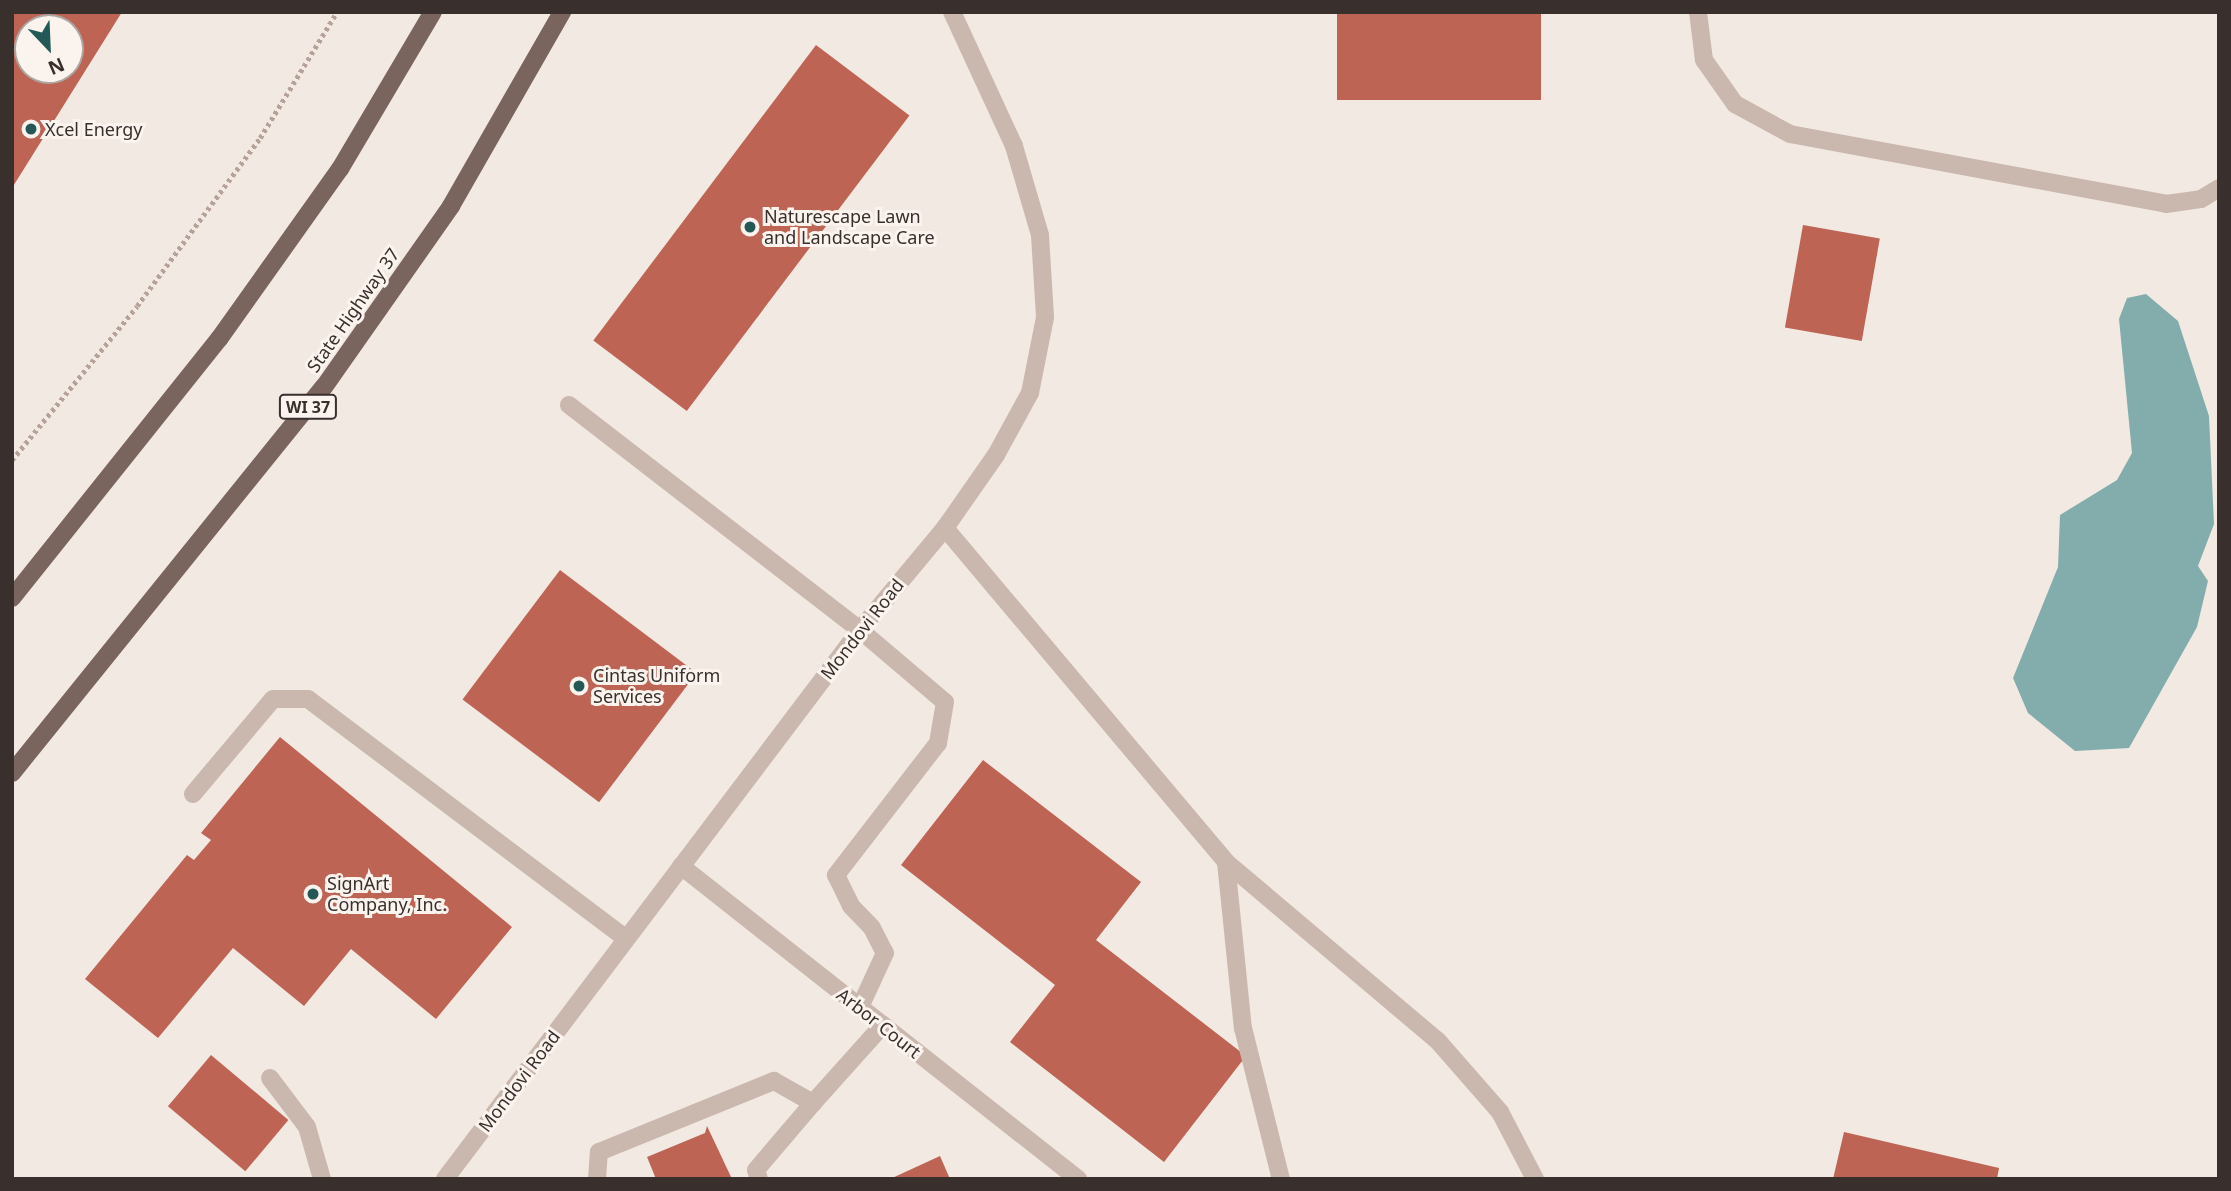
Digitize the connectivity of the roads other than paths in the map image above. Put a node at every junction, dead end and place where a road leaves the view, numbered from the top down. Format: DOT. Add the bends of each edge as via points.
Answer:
graph roads {
  1 [pos="433,12"];
  2 [pos="562,12"];
  3 [pos="952,12"];
  4 [pos="1698,12"];
  5 [pos="2219,188"];
  6 [pos="569,405"];
  7 [pos="944,528"];
  8 [pos="12,598"];
  9 [pos="860,630"];
  10 [pos="12,773"];
  11 [pos="193,794"];
  12 [pos="1226,862"];
  13 [pos="681,866"];
  14 [pos="626,939"];
  15 [pos="860,1007"];
  16 [pos="883,1026"];
  17 [pos="270,1078"];
  18 [pos="813,1103"];
  19 [pos="322,1179"];
  20 [pos="445,1179"];
  21 [pos="597,1179"];
  22 [pos="760,1179"];
  23 [pos="1077,1179"];
  24 [pos="1281,1179"];
  25 [pos="1535,1179"];
  1 -- 8 [label="main road" via="340,169 219,339"];
  2 -- 10 [label="main road, State Highway 37 / WI 37" via="451,206 324,387"];
  3 -- 7 [label="street, Mondovi Road" via="1014,146 1040,235 1045,317 1030,394 996,455"];
  4 -- 5 [label="street" via="1704,60 1735,104 1790,134 2166,204 2200,199"];
  6 -- 9 [label="street"];
  7 -- 9 [label="street, Mondovi Road"];
  7 -- 12 [label="street"];
  9 -- 13 [label="street, Mondovi Road"];
  9 -- 15 [label="street" via="945,702 938,743 836,875 851,906 872,928 885,953"];
  11 -- 14 [label="street" via="273,699 308,699"];
  12 -- 24 [label="street" via="1243,1028"];
  12 -- 25 [label="street" via="1437,1040 1500,1112"];
  13 -- 14 [label="street, Mondovi Road"];
  13 -- 15 [label="street, Arbor Court"];
  14 -- 20 [label="street, Mondovi Road"];
  15 -- 16 [label="street, Arbor Court"];
  16 -- 18 [label="street"];
  16 -- 23 [label="street, Arbor Court"];
  17 -- 19 [label="street" via="307,1127"];
  18 -- 21 [label="street" via="774,1081 599,1152"];
  18 -- 22 [label="street" via="756,1170"];
}
